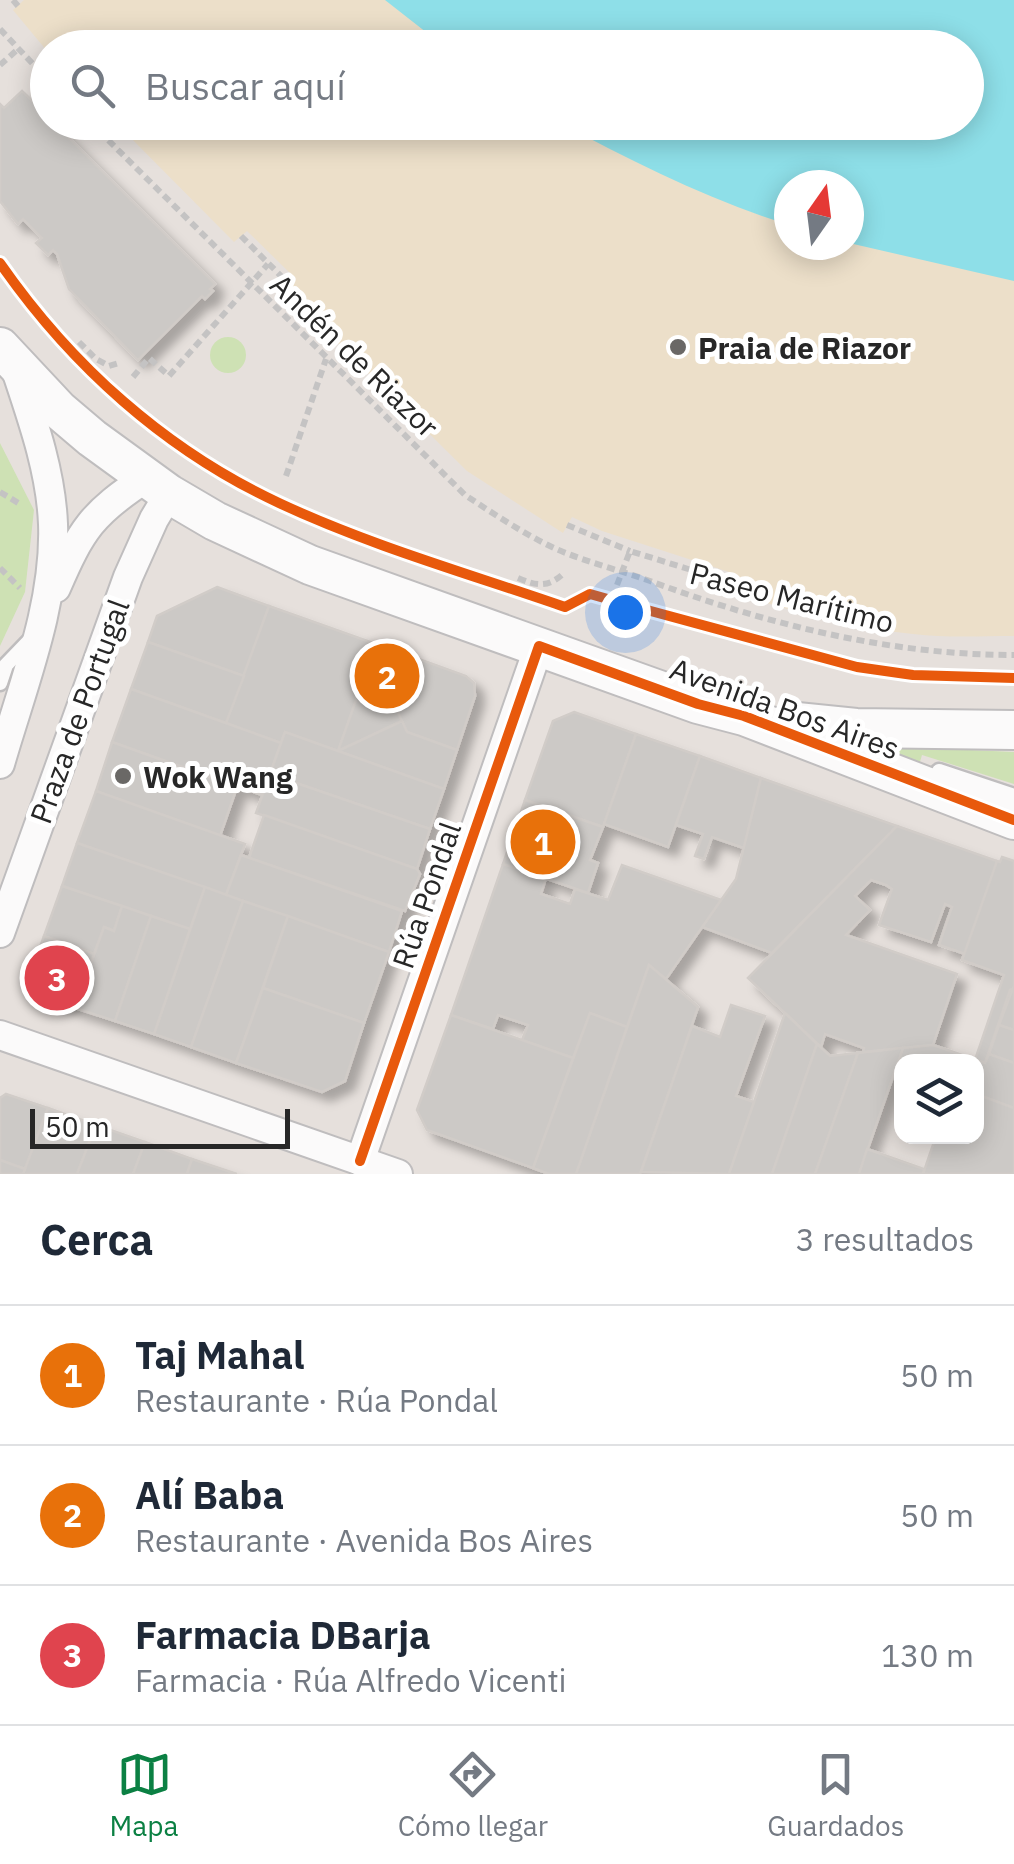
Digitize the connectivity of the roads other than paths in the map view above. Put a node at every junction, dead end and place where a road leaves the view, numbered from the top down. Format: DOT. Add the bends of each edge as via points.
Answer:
graph roads {
  1 [pos="7,355"];
  2 [pos="158,486"];
  3 [pos="38,631"];
  4 [pos="539,646"];
  5 [pos="0,683"];
  6 [pos="744,716"];
  7 [pos="1014,730"];
  8 [pos="0,764"];
  9 [pos="939,772"];
  10 [pos="1014,796"];
  11 [pos="1014,820"];
  12 [pos="0,933"];
  13 [pos="0,1035"];
  14 [pos="360,1161"];
  15 [pos="398,1174"];
  1 -- 2 [label="main road, Avenida Bos Aires" via="60,410"];
  1 -- 3 [label="street, Praza de Portugal" via="39,444 53,521"];
  2 -- 3 [label="street, Praza de Portugal" via="112,500 77,539"];
  2 -- 4 [label="main road, Avenida Bos Aires" via="268,548"];
  2 -- 12 [label="street, Praza de Portugal" via="154,519"];
  3 -- 5 [label="lane" via="6,665"];
  3 -- 8 [label="street, Praza de Portugal"];
  4 -- 6 [label="main road, Avenida Bos Aires"];
  4 -- 14 [label="street, Rúa Pondal"];
  6 -- 7 [label="main road, Avenida Bos Aires" via="856,728"];
  6 -- 11 [label="main road, Avenida Bos Aires"];
  9 -- 10 [label="lane"];
  13 -- 14 [label="street"];
  14 -- 15 [label="street"];
}
